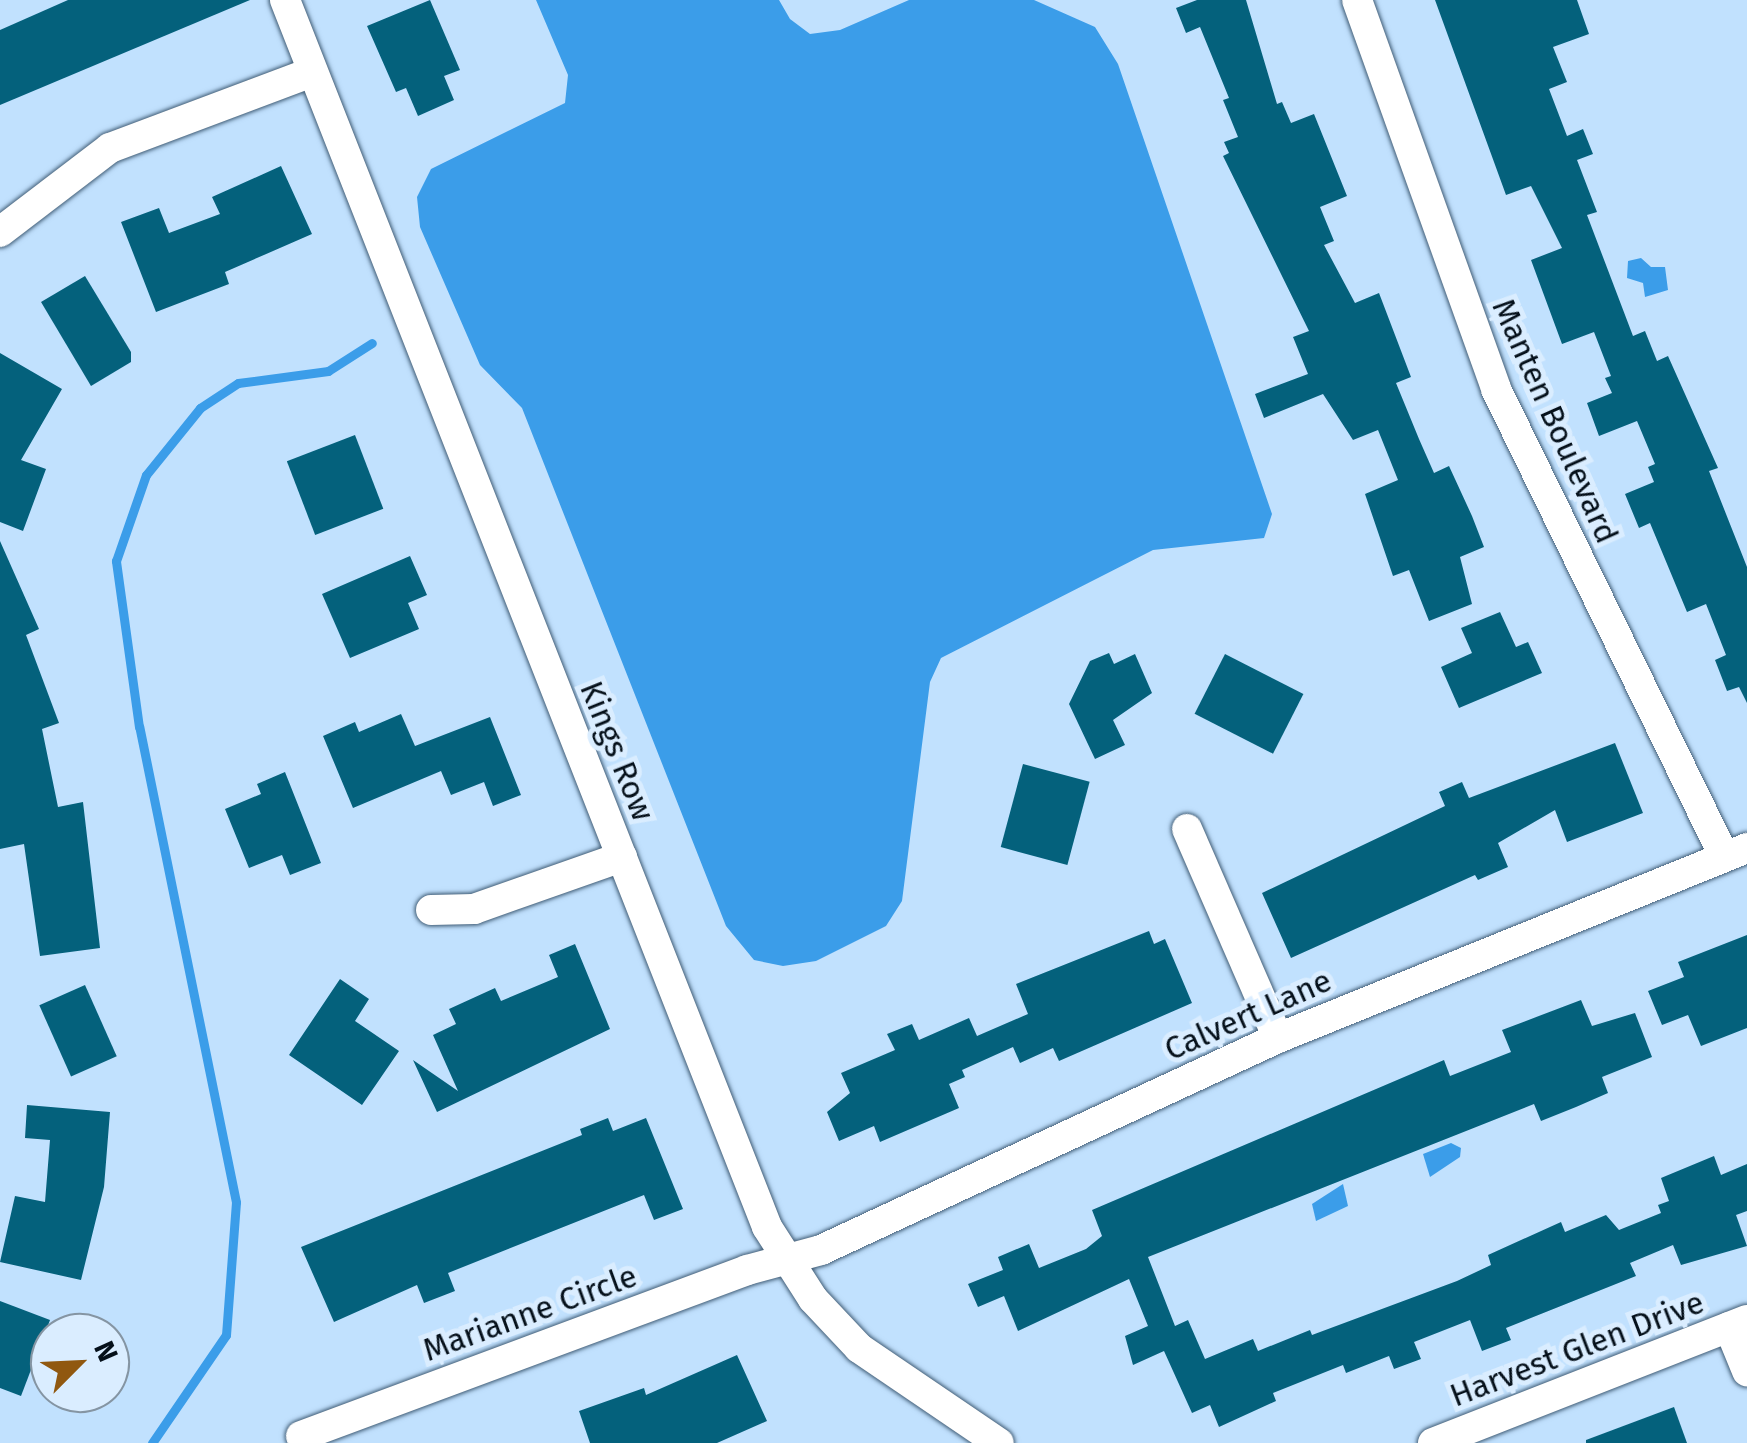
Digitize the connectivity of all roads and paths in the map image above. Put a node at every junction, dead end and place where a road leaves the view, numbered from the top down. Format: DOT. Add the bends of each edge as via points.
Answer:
graph roads {
  1 [pos="285,0"];
  2 [pos="1357,0"];
  3 [pos="312,72"];
  4 [pos="0,232"];
  5 [pos="1186,828"];
  6 [pos="1736,852"];
  7 [pos="622,857"];
  8 [pos="431,910"];
  9 [pos="1278,1038"];
  10 [pos="784,1260"];
  11 [pos="1738,1323"];
  12 [pos="1747,1371"];
  13 [pos="302,1436"];
  14 [pos="999,1443"];
  15 [pos="1434,1443"];
  1 -- 3 [label="street, Kings Row"];
  2 -- 6 [label="street, Manten Boulevard" via="1496,389"];
  3 -- 4 [label="street" via="110,148"];
  3 -- 7 [label="street, Kings Row"];
  5 -- 9 [label="street"];
  6 -- 9 [label="street, Calvert Lane"];
  7 -- 8 [label="street" via="474,908"];
  7 -- 10 [label="street, Kings Row" via="749,1192"];
  9 -- 10 [label="street, Calvert Lane" via="820,1250"];
  10 -- 13 [label="street, Marianne Circle"];
  10 -- 14 [label="street, Kings Row" via="859,1348"];
  11 -- 12 [label="street"];
  11 -- 15 [label="street, Harvest Glen Drive"];
}
